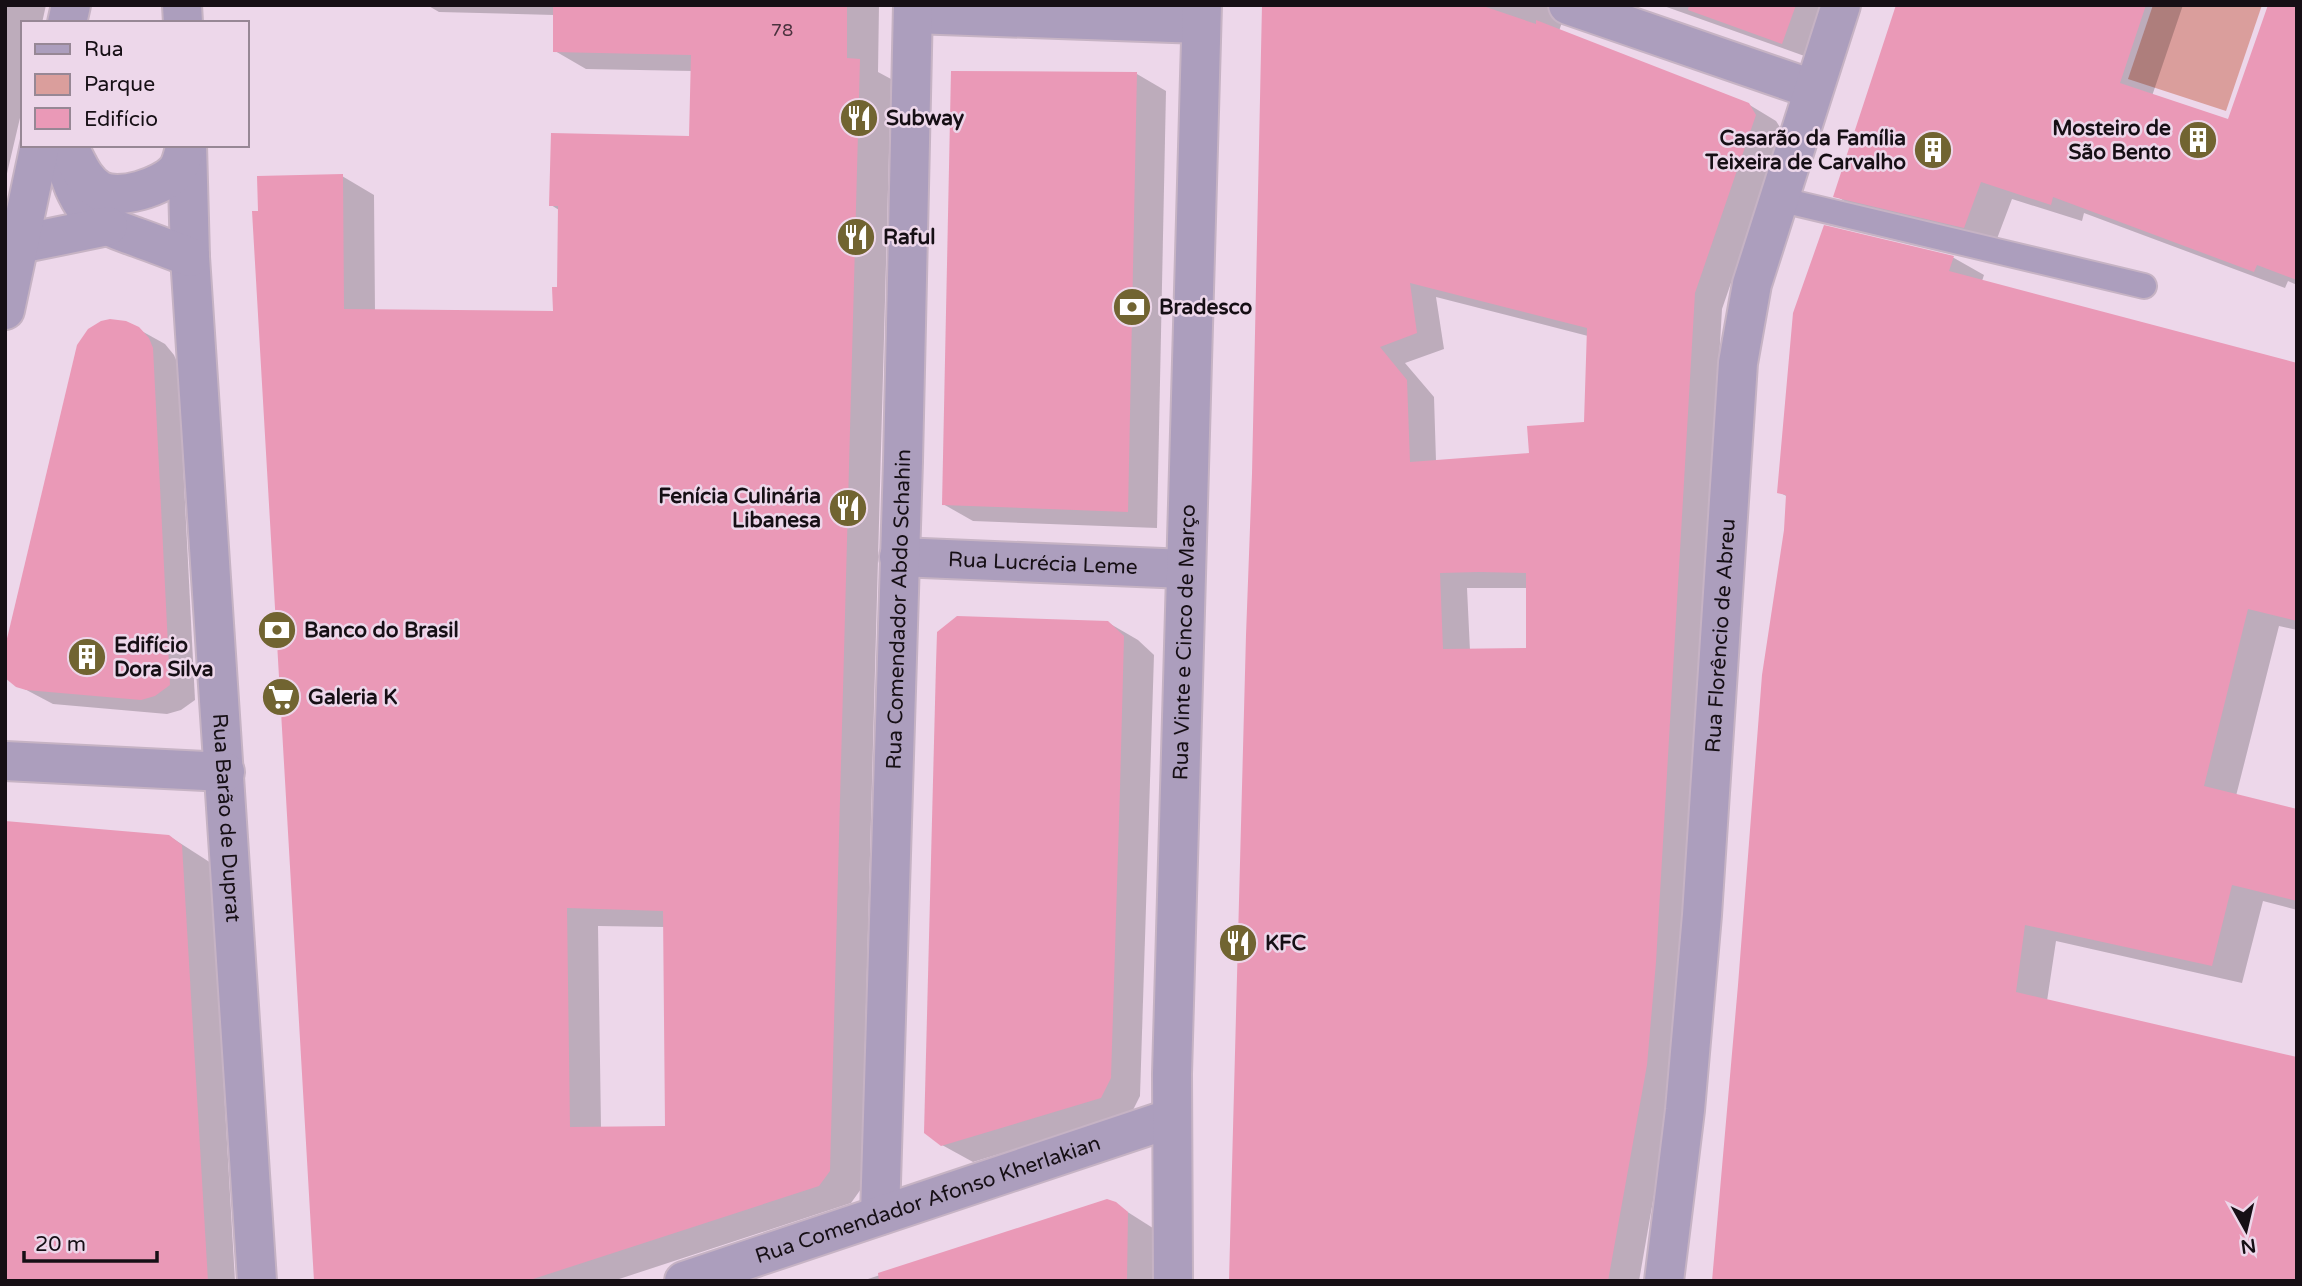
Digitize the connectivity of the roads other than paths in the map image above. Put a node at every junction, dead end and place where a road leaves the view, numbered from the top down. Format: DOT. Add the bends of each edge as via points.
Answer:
graph roads {
  1 [pos="1568,5"];
  2 [pos="1841,5"];
  3 [pos="913,10"];
  4 [pos="1202,15"];
  5 [pos="1812,89"];
  6 [pos="39,147"];
  7 [pos="63,147"];
  8 [pos="69,147"];
  9 [pos="185,147"];
  10 [pos="186,147"];
  11 [pos="1778,199"];
  12 [pos="108,226"];
  13 [pos="13,244"];
  14 [pos="190,257"];
  15 [pos="2144,286"];
  16 [pos="5,310"];
  17 [pos="899,558"];
  18 [pos="1186,569"];
  19 [pos="5,761"];
  20 [pos="225,772"];
  21 [pos="1172,1118"];
  22 [pos="880,1215"];
  23 [pos="257,1281"];
  24 [pos="684,1281"];
  25 [pos="1173,1281"];
  26 [pos="1664,1281"];
  1 -- 5 [label="street"];
  2 -- 5 [label="street, Rua Florêncio de Abreu"];
  3 -- 4 [label="street"];
  3 -- 17 [label="street, Rua Comendador Abdo Schahin"];
  4 -- 18 [label="street, Rua Vinte e Cinco de Março"];
  5 -- 11 [label="street, Rua Florêncio de Abreu"];
  6 -- 13 [label="street"];
  7 -- 12 [label="street" via="85,208"];
  8 -- 9 [label="street" via="89,183 116,194 145,190 169,177 179,168"];
  10 -- 14 [label="street, Rua Barão de Duprat"];
  11 -- 15 [label="lane"];
  11 -- 26 [label="street, Rua Florêncio de Abreu" via="1752,284 1738,363 1702,915"];
  12 -- 13 [label="street"];
  12 -- 14 [label="street"];
  13 -- 16 [label="street"];
  14 -- 20 [label="street, Rua Barão de Duprat"];
  17 -- 18 [label="street, Rua Lucrécia Leme"];
  17 -- 22 [label="street, Rua Comendador Abdo Schahin"];
  18 -- 21 [label="street, Rua Vinte e Cinco de Março"];
  19 -- 20 [label="street"];
  20 -- 23 [label="street, Rua Barão de Duprat"];
  21 -- 22 [label="street, Rua Comendador Afonso Kherlakian"];
  21 -- 25 [label="street, Rua Vinte e Cinco de Março"];
  22 -- 24 [label="street, Rua Comendador Afonso Kherlakian"];
}
